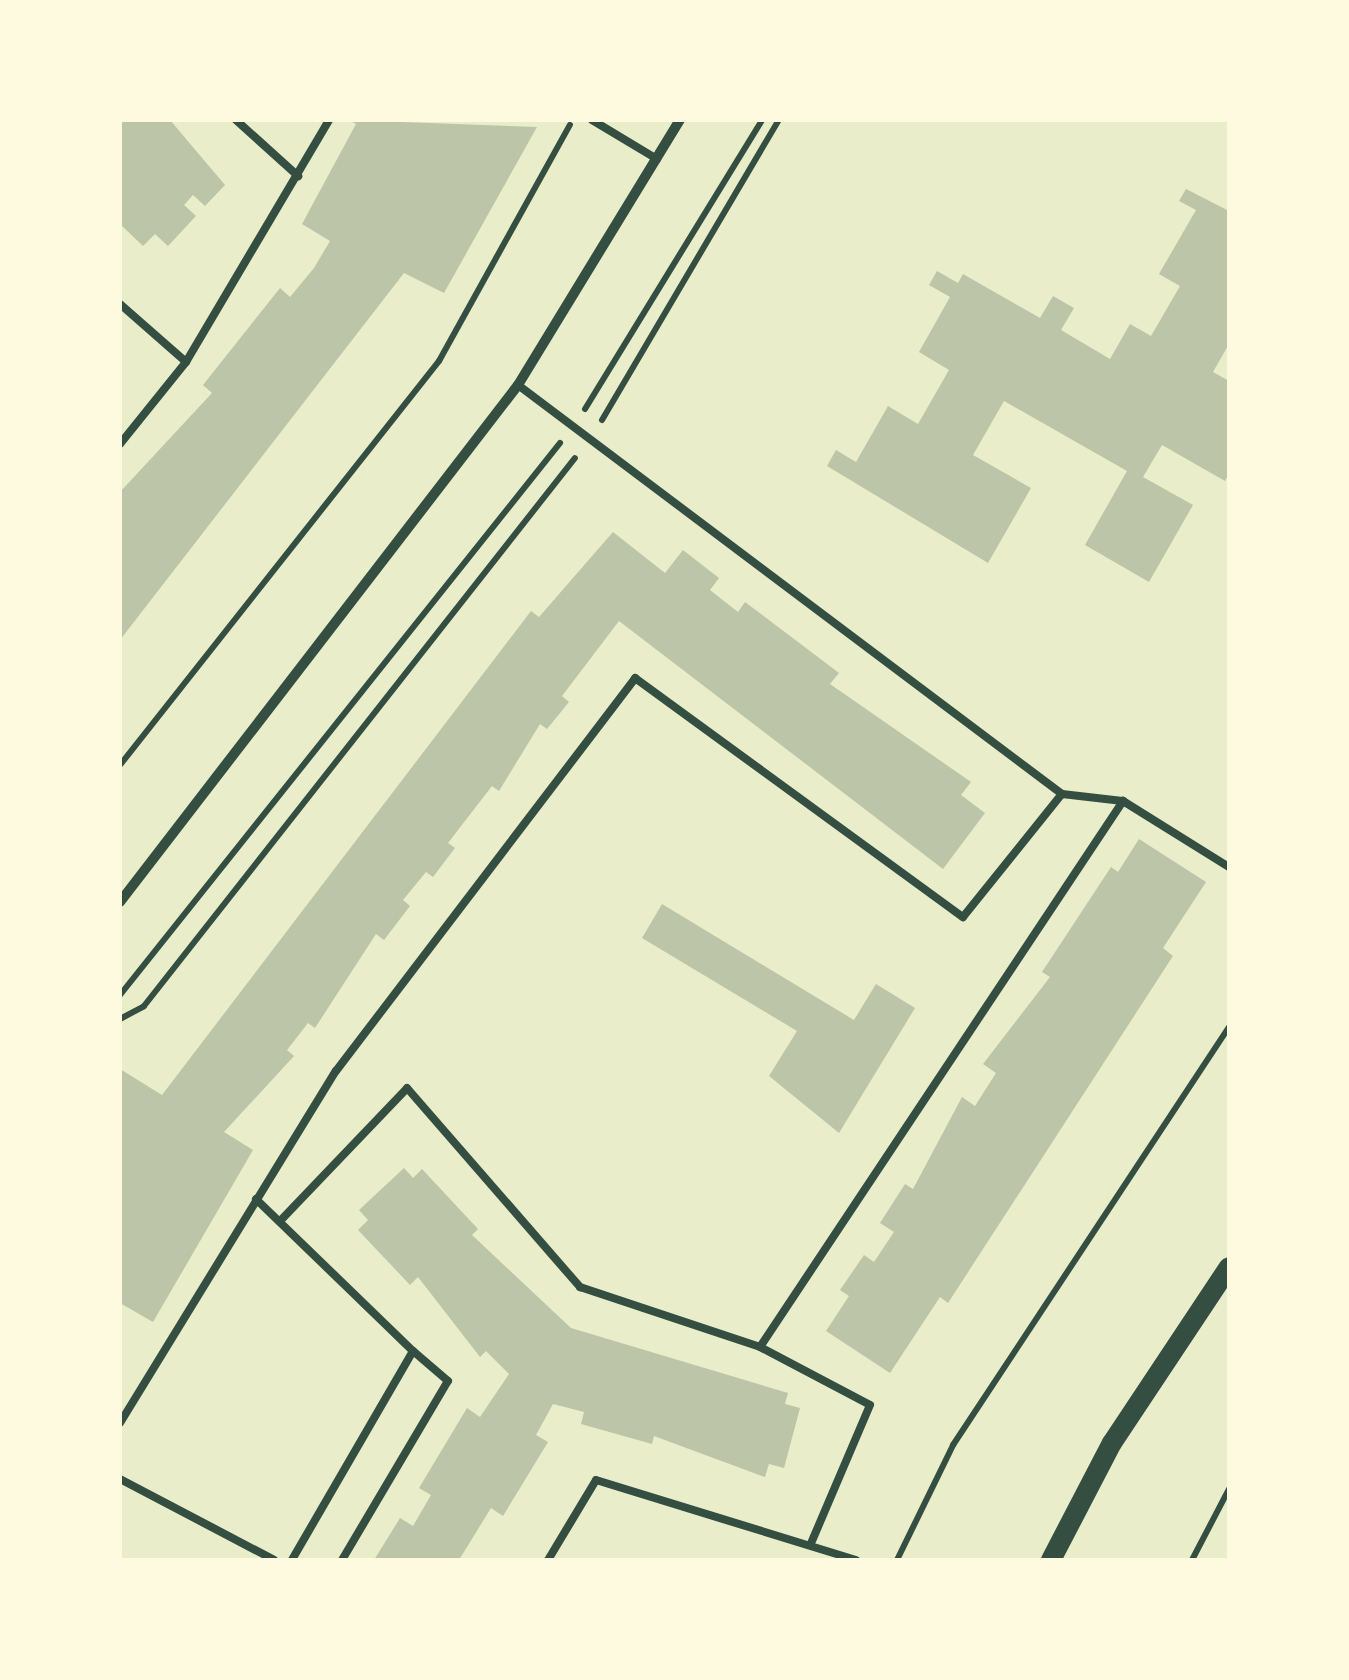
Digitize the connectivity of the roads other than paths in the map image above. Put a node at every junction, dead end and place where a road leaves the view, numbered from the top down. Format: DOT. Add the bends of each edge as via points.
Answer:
graph roads {
  1 [pos="236,120"];
  2 [pos="329,120"];
  3 [pos="592,120"];
  4 [pos="680,120"];
  5 [pos="657,159"];
  6 [pos="298,176"];
  7 [pos="120,304"];
  8 [pos="186,362"];
  9 [pos="518,385"];
  10 [pos="120,444"];
  11 [pos="1062,794"];
  12 [pos="1122,802"];
  13 [pos="1229,866"];
  14 [pos="120,902"];
  15 [pos="256,1199"];
  16 [pos="282,1219"];
  17 [pos="1229,1267"];
  18 [pos="760,1347"];
  19 [pos="414,1351"];
  20 [pos="120,1423"];
  21 [pos="120,1479"];
  22 [pos="812,1541"];
  23 [pos="274,1560"];
  24 [pos="292,1560"];
  25 [pos="342,1560"];
  26 [pos="548,1560"];
  27 [pos="856,1560"];
  28 [pos="1051,1560"];
  1 -- 6 [label="lane"];
  2 -- 6 [label="lane"];
  3 -- 5 [label="lane"];
  4 -- 5 [label="street"];
  5 -- 9 [label="street"];
  6 -- 8 [label="lane"];
  7 -- 8 [label="lane"];
  8 -- 10 [label="lane"];
  9 -- 11 [label="lane"];
  9 -- 14 [label="street"];
  11 -- 12 [label="lane"];
  11 -- 15 [label="lane" via="964,918 635,678 336,1071"];
  12 -- 13 [label="lane"];
  12 -- 18 [label="lane"];
  15 -- 16 [label="lane"];
  15 -- 20 [label="lane"];
  16 -- 18 [label="lane" via="407,1088 580,1287"];
  16 -- 19 [label="lane"];
  17 -- 28 [label="main road" via="1112,1443"];
  18 -- 22 [label="lane" via="870,1406"];
  19 -- 24 [label="lane"];
  19 -- 25 [label="lane" via="448,1382"];
  21 -- 23 [label="lane"];
  22 -- 26 [label="lane" via="596,1480"];
  22 -- 27 [label="lane"];
}
